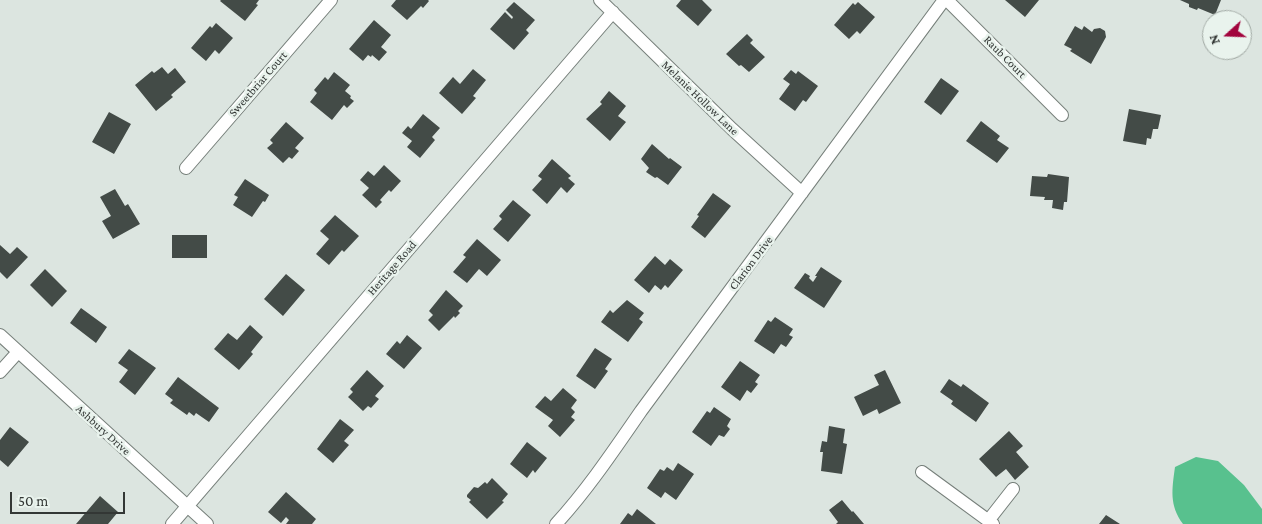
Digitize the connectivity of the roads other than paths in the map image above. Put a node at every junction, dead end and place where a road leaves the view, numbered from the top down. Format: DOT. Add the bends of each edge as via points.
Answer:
graph roads {
  1 [pos="331,0"];
  2 [pos="600,0"];
  3 [pos="946,0"];
  4 [pos="612,12"];
  5 [pos="1062,115"];
  6 [pos="186,168"];
  7 [pos="802,193"];
  8 [pos="0,335"];
  9 [pos="18,352"];
  10 [pos="0,372"];
  11 [pos="922,472"];
  12 [pos="1013,489"];
  13 [pos="187,506"];
  14 [pos="991,522"];
  15 [pos="172,524"];
  16 [pos="206,524"];
  17 [pos="556,524"];
  1 -- 6 [label="street, Sweetbriar Court"];
  2 -- 4 [label="street, Melanie Hollow Lane"];
  3 -- 5 [label="street, Raub Court"];
  3 -- 7 [label="street, Clarion Drive"];
  4 -- 7 [label="street, Melanie Hollow Lane"];
  4 -- 13 [label="street, Heritage Road"];
  7 -- 17 [label="street, Clarion Drive" via="608,459"];
  8 -- 9 [label="street, Ashbury Drive"];
  9 -- 10 [label="street"];
  9 -- 13 [label="street, Ashbury Drive"];
  11 -- 14 [label="street"];
  12 -- 14 [label="street"];
  13 -- 15 [label="street, Heritage Road"];
  13 -- 16 [label="street, Ashbury Drive"];
}
